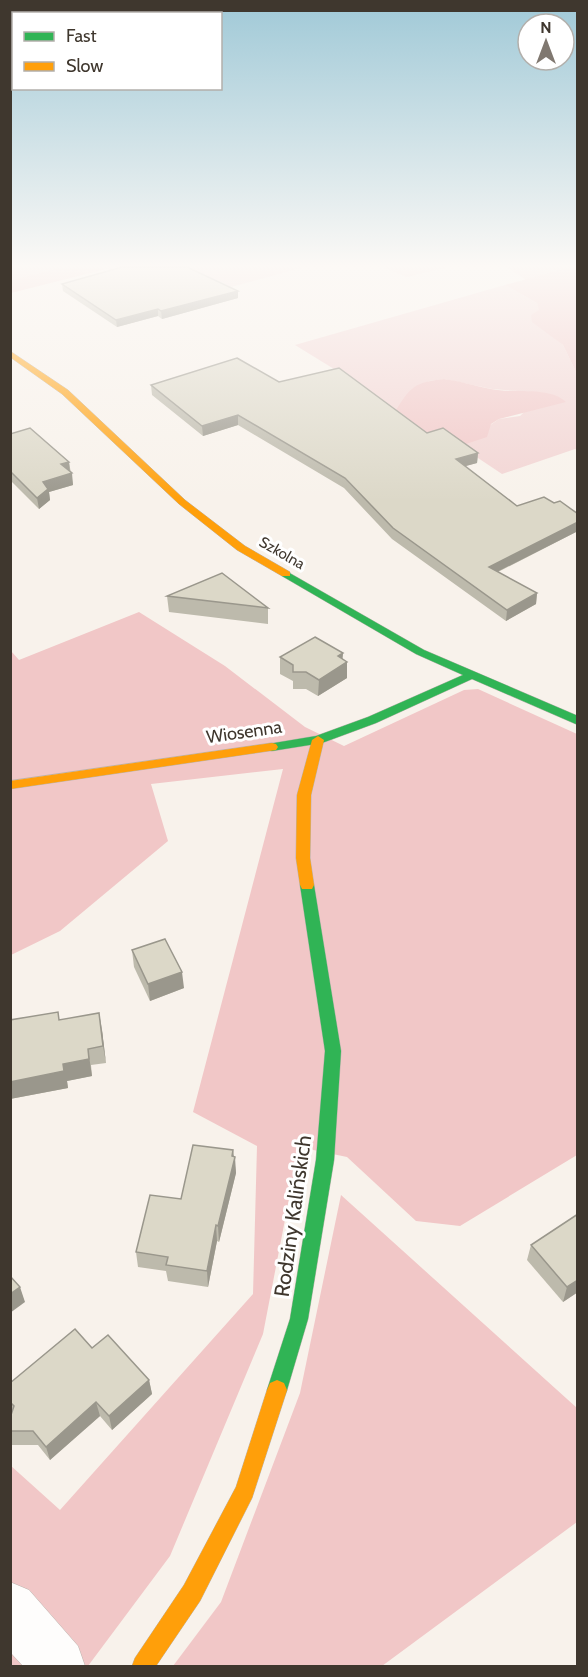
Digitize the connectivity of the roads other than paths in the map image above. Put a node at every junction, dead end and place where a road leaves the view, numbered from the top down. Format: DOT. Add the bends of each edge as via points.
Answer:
graph roads {
  1 [pos="10,353"];
  2 [pos="472,675"];
  3 [pos="578,722"];
  4 [pos="318,740"];
  5 [pos="10,785"];
  6 [pos="10,1609"];
  7 [pos="58,1666"];
  8 [pos="143,1666"];
  1 -- 2 [label="street, Szkolna" via="65,392 182,502 241,548 420,652"];
  2 -- 3 [label="street, Szkolna"];
  2 -- 4 [label="street, Wiosenna"];
  4 -- 5 [label="street, Wiosenna"];
  4 -- 8 [label="street, Rodziny Kalińskich" via="304,795 303,858 333,1051 325,1160 303,1298 245,1491 192,1593"];
  6 -- 7 [label="street"];
}
